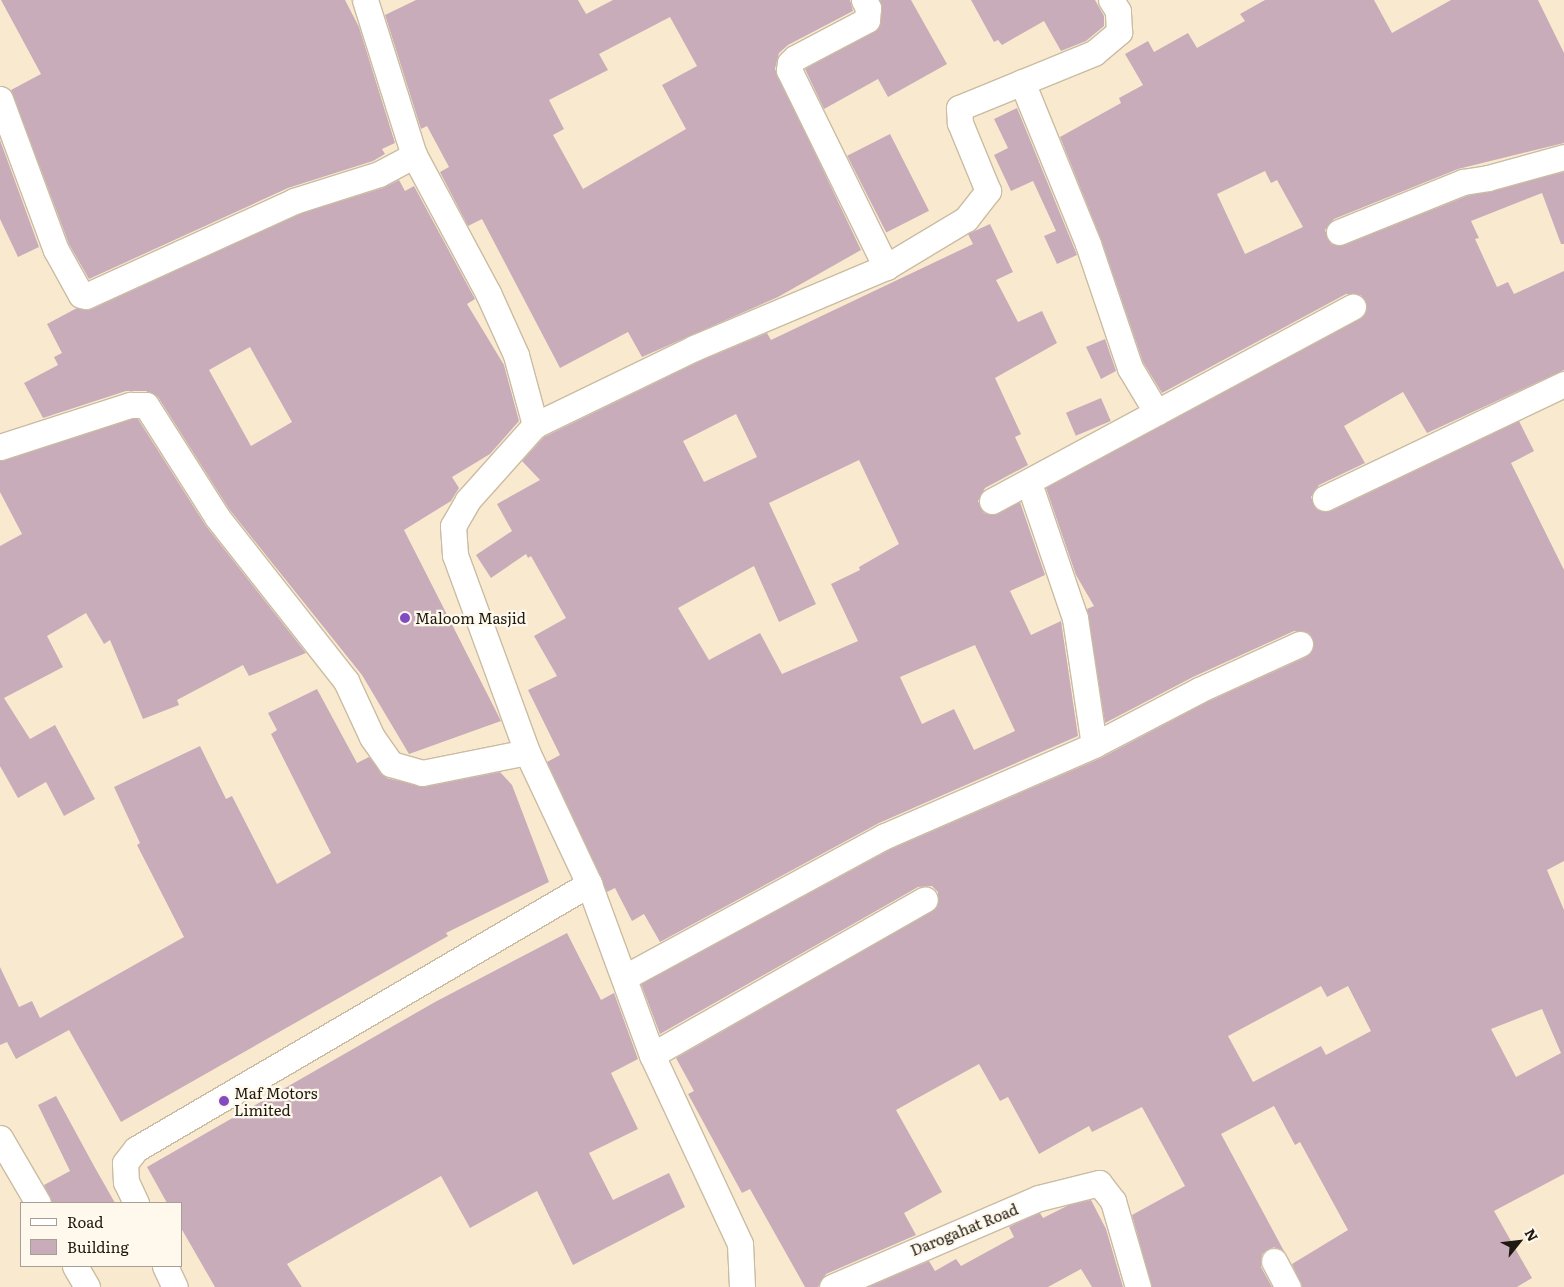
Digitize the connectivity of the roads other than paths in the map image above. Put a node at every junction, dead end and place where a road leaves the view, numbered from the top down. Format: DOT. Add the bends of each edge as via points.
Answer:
graph roads {
  1 [pos="864,0"];
  2 [pos="1112,0"];
  3 [pos="373,3"];
  4 [pos="1022,82"];
  5 [pos="0,99"];
  6 [pos="414,155"];
  7 [pos="1564,157"];
  8 [pos="1339,232"];
  9 [pos="886,268"];
  10 [pos="1353,308"];
  11 [pos="1564,384"];
  12 [pos="1157,413"];
  13 [pos="535,425"];
  14 [pos="0,448"];
  15 [pos="1029,483"];
  16 [pos="1325,498"];
  17 [pos="992,500"];
  18 [pos="1300,644"];
  19 [pos="1094,745"];
  20 [pos="527,752"];
  21 [pos="590,884"];
  22 [pos="926,899"];
  23 [pos="625,977"];
  24 [pos="652,1055"];
  25 [pos="0,1138"];
  26 [pos="37,1202"];
  27 [pos="136,1202"];
  28 [pos="1274,1261"];
  29 [pos="76,1267"];
  30 [pos="165,1267"];
  31 [pos="87,1287"];
  32 [pos="175,1287"];
  33 [pos="742,1287"];
  34 [pos="832,1287"];
  35 [pos="1138,1287"];
  36 [pos="1288,1287"];
  1 -- 9 [label="street" via="868,8 867,20 796,58 790,63 789,70"];
  2 -- 4 [label="street" via="1118,11 1118,32 1094,53"];
  3 -- 6 [label="street"];
  4 -- 9 [label="street" via="959,108 960,123 988,191 966,219"];
  4 -- 12 [label="street" via="1088,244 1130,368"];
  5 -- 6 [label="street" via="56,250 81,295 86,296 294,201 379,174"];
  6 -- 13 [label="street" via="488,293 516,355"];
  7 -- 8 [label="street" via="1463,182"];
  9 -- 13 [label="street" via="694,348"];
  10 -- 12 [label="street"];
  11 -- 16 [label="street"];
  12 -- 15 [label="street"];
  13 -- 20 [label="street" via="468,500 453,526 456,555"];
  14 -- 20 [label="street" via="130,406 146,405 217,517 346,681 372,737 390,764 422,773"];
  15 -- 17 [label="street"];
  15 -- 19 [label="street" via="1075,618"];
  18 -- 19 [label="street" via="1199,690"];
  19 -- 23 [label="street" via="885,836"];
  20 -- 21 [label="street"];
  21 -- 23 [label="street"];
  21 -- 27 [label="street" via="136,1149 125,1163 126,1182"];
  22 -- 24 [label="street"];
  23 -- 24 [label="street"];
  24 -- 33 [label="street" via="740,1244"];
  25 -- 26 [label="street"];
  28 -- 36 [label="street"];
  29 -- 31 [label="street"];
  30 -- 32 [label="street"];
  34 -- 35 [label="street, Darogahat Road" via="1039,1198 1099,1183 1113,1201"];
}
